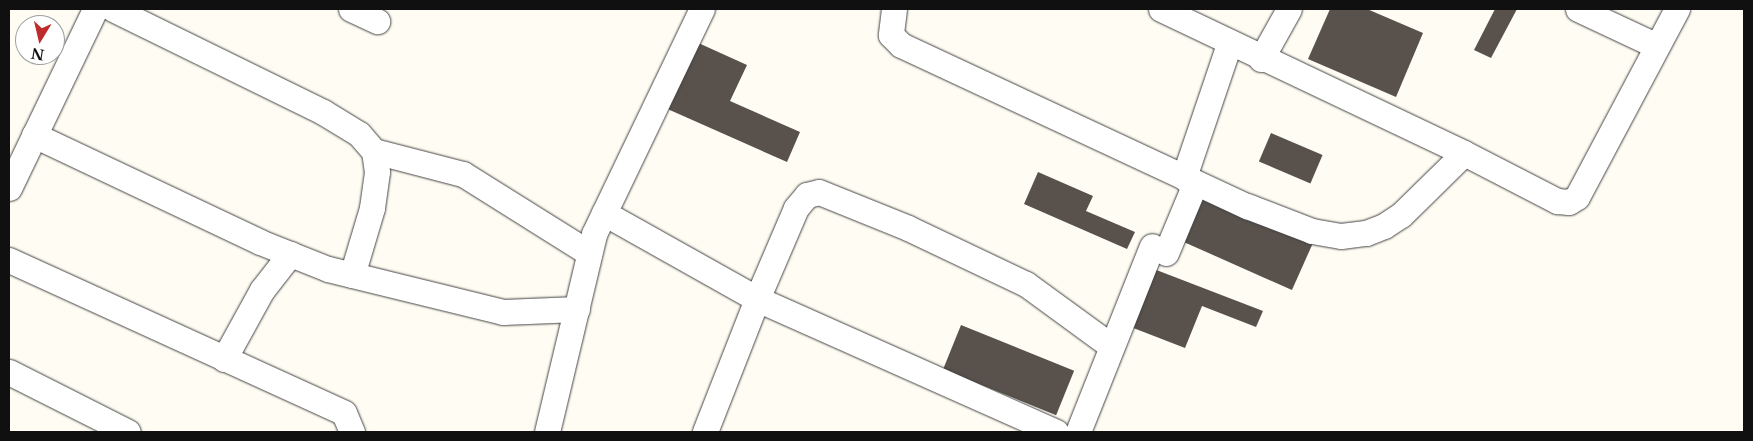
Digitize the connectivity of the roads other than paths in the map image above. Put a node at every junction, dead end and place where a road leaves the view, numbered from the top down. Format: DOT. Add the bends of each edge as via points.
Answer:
graph roads {
  1 [pos="96,9"];
  2 [pos="113,9"];
  3 [pos="352,9"];
  4 [pos="702,9"];
  5 [pos="894,9"];
  6 [pos="1161,9"];
  7 [pos="1289,9"];
  8 [pos="1578,9"];
  9 [pos="1677,9"];
  10 [pos="377,21"];
  11 [pos="1229,44"];
  12 [pos="1657,46"];
  13 [pos="1261,59"];
  14 [pos="34,136"];
  15 [pos="374,151"];
  16 [pos="1464,153"];
  17 [pos="1184,177"];
  18 [pos="9,188"];
  19 [pos="604,213"];
  20 [pos="589,253"];
  21 [pos="290,254"];
  22 [pos="9,260"];
  23 [pos="352,275"];
  24 [pos="756,299"];
  25 [pos="577,309"];
  26 [pos="1111,346"];
  27 [pos="224,359"];
  28 [pos="9,372"];
  29 [pos="1049,431"];
  30 [pos="128,432"];
  31 [pos="352,432"];
  32 [pos="547,432"];
  33 [pos="705,432"];
  34 [pos="1078,432"];
  1 -- 14 [label="street"];
  2 -- 15 [label="street" via="323,112 359,134"];
  3 -- 10 [label="street"];
  4 -- 19 [label="street"];
  5 -- 17 [label="street" via="891,34 901,45"];
  6 -- 11 [label="street"];
  7 -- 13 [label="street"];
  8 -- 12 [label="street"];
  9 -- 12 [label="street"];
  11 -- 13 [label="street"];
  11 -- 17 [label="street"];
  12 -- 16 [label="street" via="1577,197 1569,202 1557,201"];
  13 -- 16 [label="street"];
  14 -- 18 [label="street"];
  14 -- 21 [label="street"];
  15 -- 20 [label="street" via="463,174"];
  15 -- 23 [label="street" via="377,172 372,208"];
  16 -- 17 [label="street" via="1401,215 1366,233 1341,236 1312,231"];
  17 -- 26 [label="street" via="1194,186"];
  19 -- 20 [label="street"];
  19 -- 24 [label="street"];
  20 -- 25 [label="street"];
  21 -- 23 [label="street"];
  21 -- 27 [label="street" via="262,290"];
  22 -- 27 [label="street"];
  23 -- 25 [label="street" via="503,312"];
  24 -- 26 [label="street" via="796,208 807,195 819,192 994,266 1026,284"];
  24 -- 29 [label="street"];
  24 -- 33 [label="street"];
  25 -- 32 [label="street"];
  26 -- 34 [label="street"];
  27 -- 31 [label="street" via="344,412"];
  28 -- 30 [label="street"];
}
